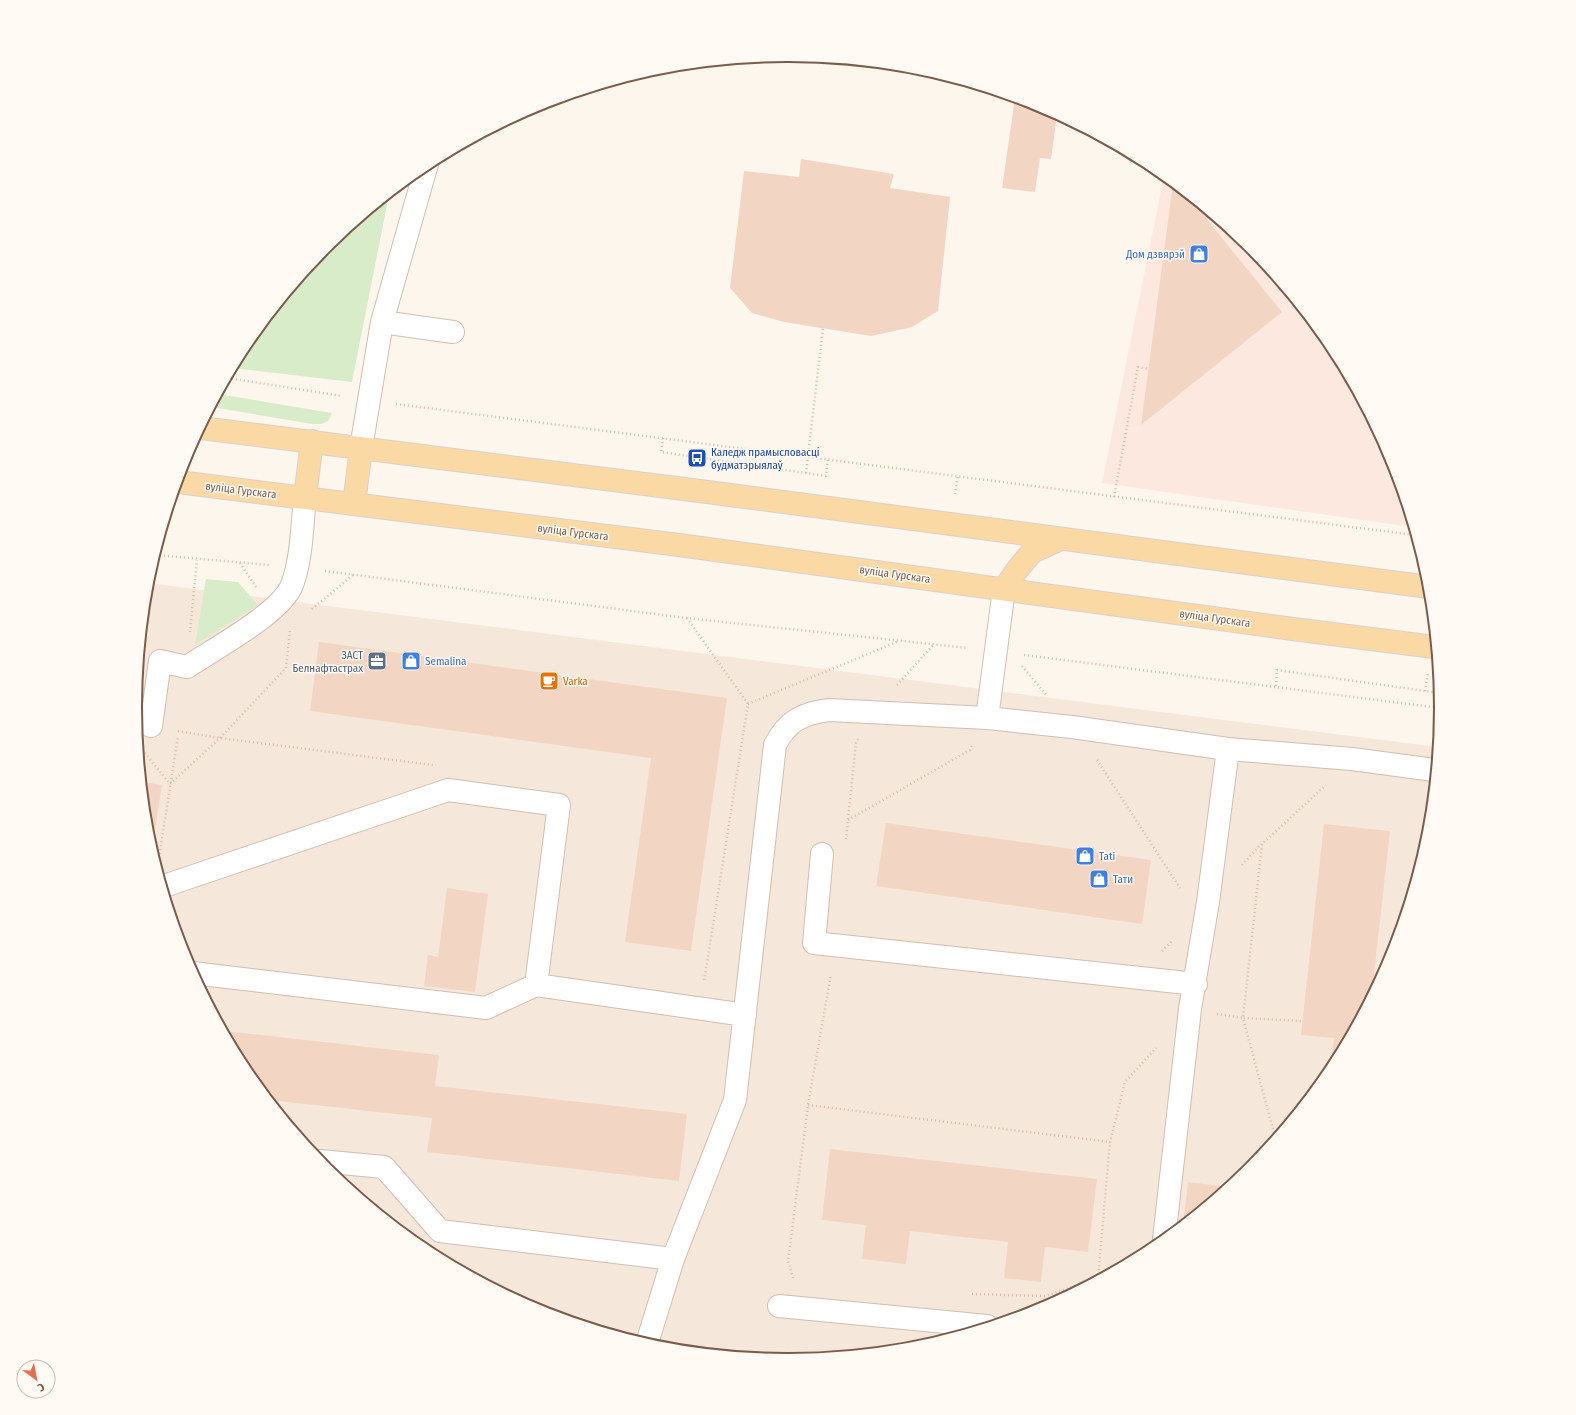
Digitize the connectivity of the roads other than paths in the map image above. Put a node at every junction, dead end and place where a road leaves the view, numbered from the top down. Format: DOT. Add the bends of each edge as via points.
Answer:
graph roads {
  1 [pos="424,175"];
  2 [pos="382,322"];
  3 [pos="453,332"];
  4 [pos="206,429"];
  5 [pos="312,441"];
  6 [pos="361,448"];
  7 [pos="184,483"];
  8 [pos="305,497"];
  9 [pos="354,504"];
  10 [pos="1058,540"];
  11 [pos="1422,586"];
  12 [pos="1004,589"];
  13 [pos="1430,646"];
  14 [pos="987,718"];
  15 [pos="151,726"];
  16 [pos="1228,749"];
  17 [pos="1430,769"];
  18 [pos="822,854"];
  19 [pos="167,885"];
  20 [pos="200,974"];
  21 [pos="1196,984"];
  22 [pos="536,985"];
  23 [pos="745,1015"];
  24 [pos="330,1162"];
  25 [pos="1165,1231"];
  26 [pos="673,1259"];
  27 [pos="779,1306"];
  28 [pos="975,1325"];
  29 [pos="650,1338"];
  1 -- 2 [label="lane"];
  2 -- 3 [label="lane"];
  2 -- 6 [label="lane"];
  4 -- 5 [label="main road"];
  5 -- 6 [label="main road"];
  5 -- 8 [label="main road"];
  6 -- 9 [label="main road"];
  6 -- 10 [label="main road"];
  7 -- 8 [label="main road, вуліца Гурскага"];
  8 -- 9 [label="main road, вуліца Гурскага"];
  8 -- 15 [label="lane" via="297,568 291,586 272,610 187,667 160,661"];
  9 -- 12 [label="main road, вуліца Гурскага"];
  10 -- 11 [label="main road"];
  10 -- 12 [label="main road" via="1032,552"];
  12 -- 13 [label="main road, вуліца Гурскага"];
  12 -- 14 [label="lane" via="1003,652"];
  14 -- 16 [label="lane"];
  14 -- 23 [label="lane" via="829,710 812,712 782,731 775,745"];
  16 -- 17 [label="lane" via="1352,759"];
  16 -- 21 [label="lane"];
  18 -- 21 [label="lane" via="814,943"];
  19 -- 22 [label="lane" via="448,790 559,805"];
  20 -- 22 [label="lane" via="486,1008"];
  21 -- 25 [label="lane" via="1190,1009"];
  22 -- 23 [label="lane"];
  23 -- 26 [label="lane" via="735,1100"];
  24 -- 26 [label="lane" via="384,1166 440,1231"];
  26 -- 29 [label="lane"];
  27 -- 28 [label="lane"];
}
